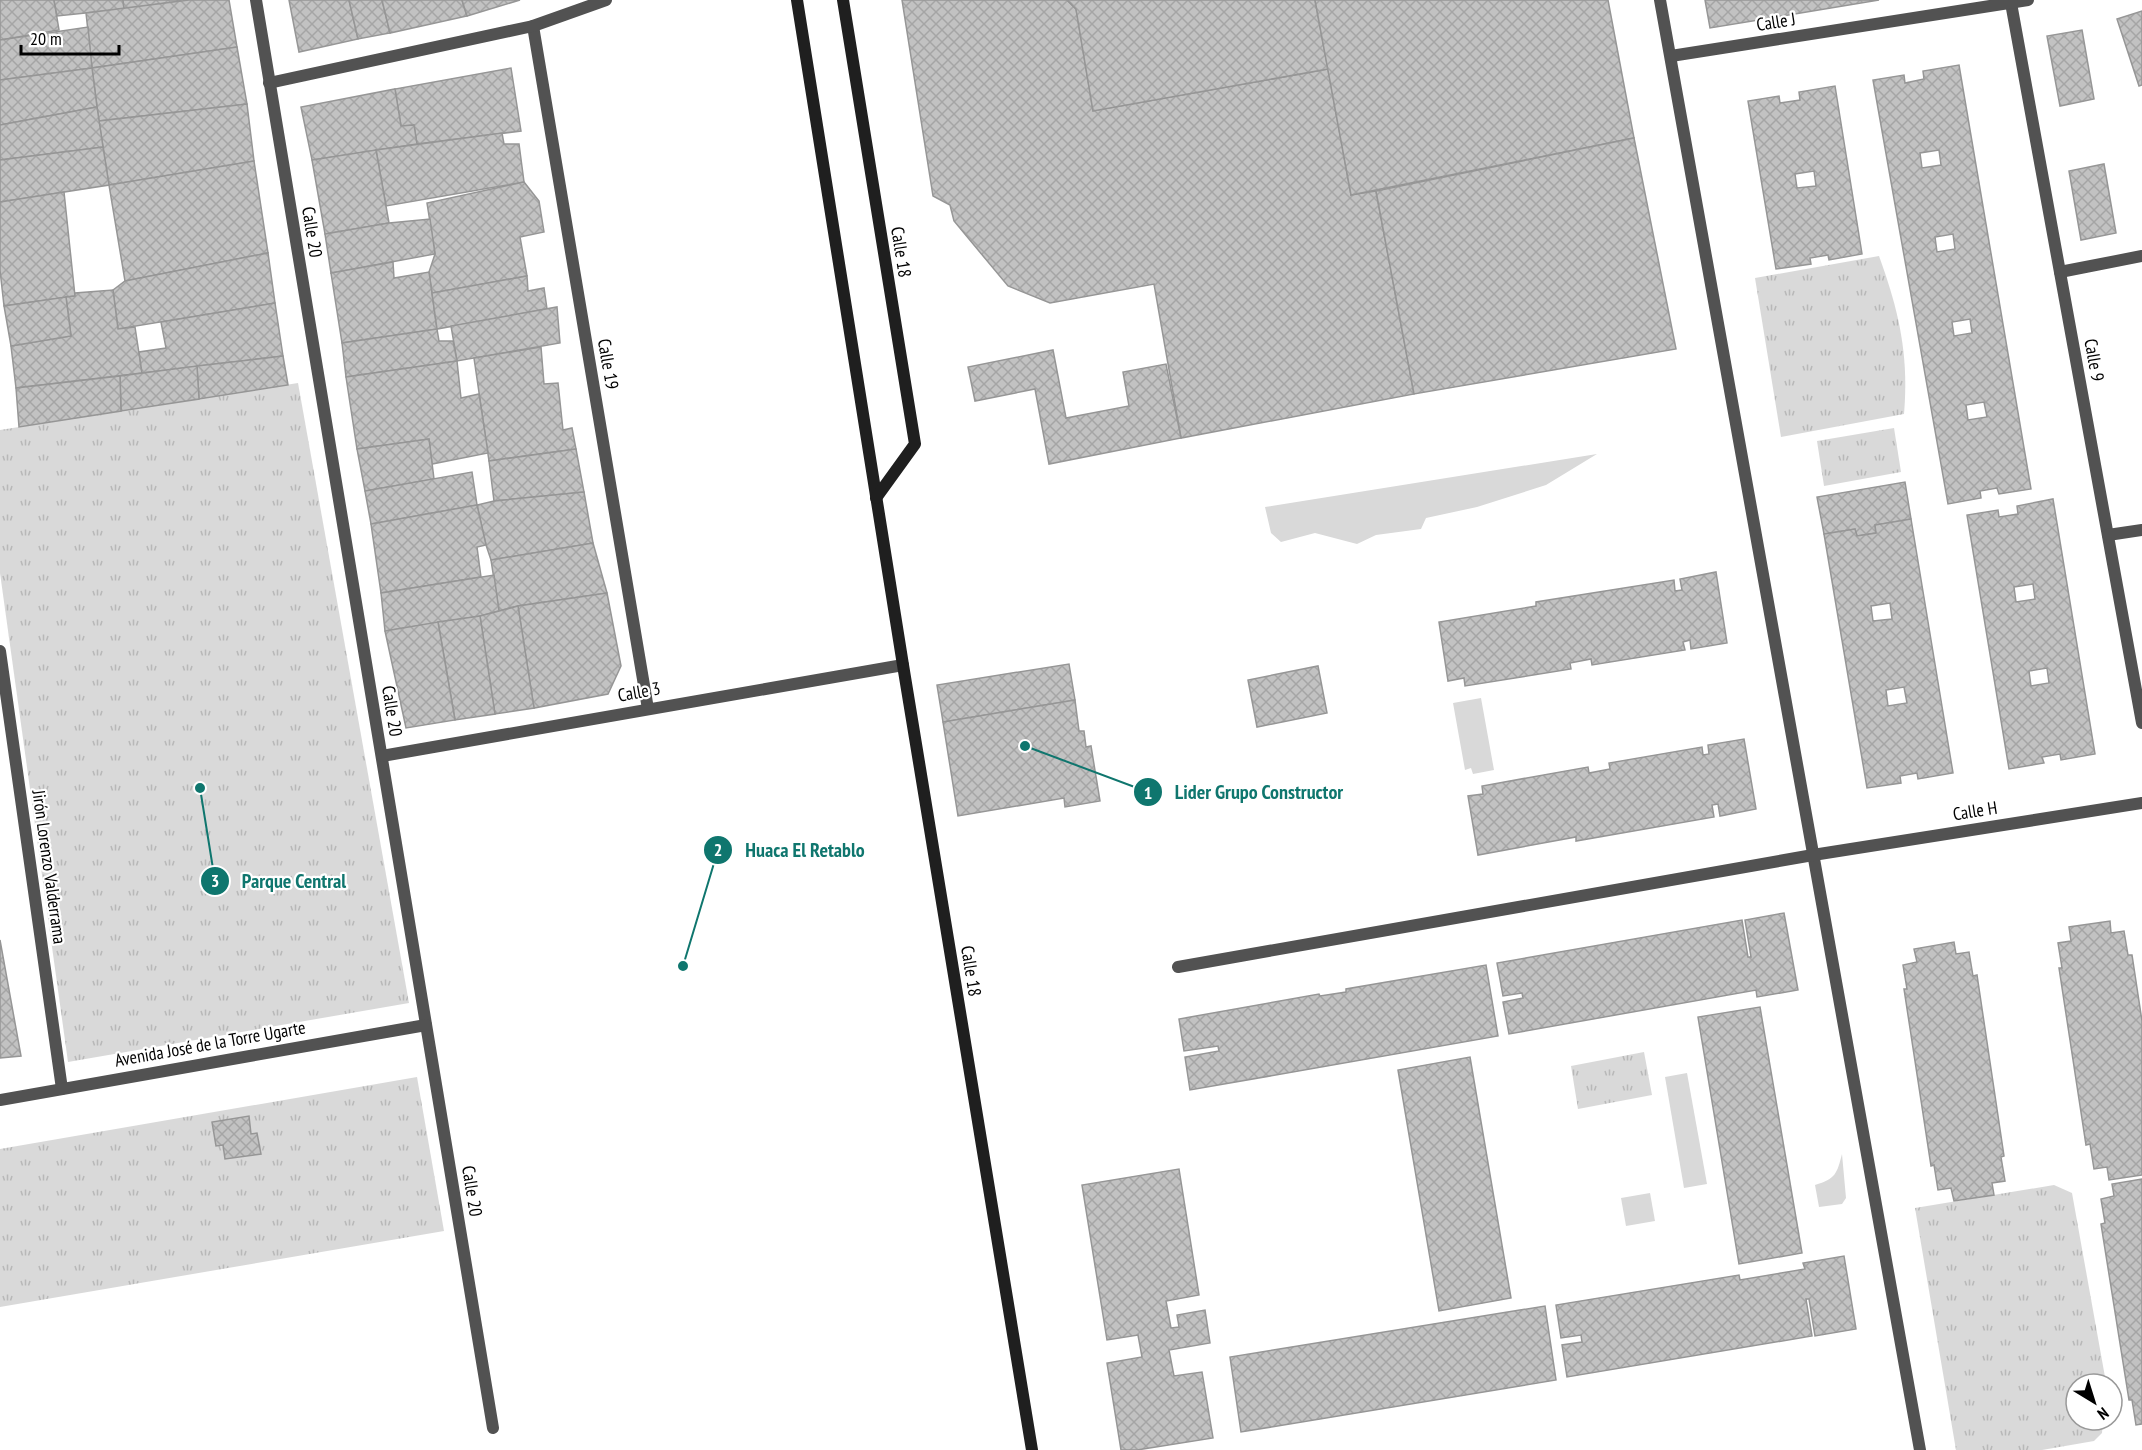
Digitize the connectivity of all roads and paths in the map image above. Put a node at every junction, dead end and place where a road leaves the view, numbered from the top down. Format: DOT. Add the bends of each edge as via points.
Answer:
graph roads {
  1 [pos="256,0"];
  2 [pos="606,0"];
  3 [pos="797,0"];
  4 [pos="843,0"];
  5 [pos="1660,0"];
  6 [pos="2028,0"];
  7 [pos="2011,3"];
  8 [pos="533,26"];
  9 [pos="1671,56"];
  10 [pos="269,83"];
  11 [pos="2142,256"];
  12 [pos="2060,272"];
  13 [pos="876,498"];
  14 [pos="2142,530"];
  15 [pos="2108,535"];
  16 [pos="0,651"];
  17 [pos="903,665"];
  18 [pos="648,709"];
  19 [pos="2142,723"];
  20 [pos="382,756"];
  21 [pos="2142,802"];
  22 [pos="1814,855"];
  23 [pos="1178,967"];
  24 [pos="426,1025"];
  25 [pos="62,1089"];
  26 [pos="0,1100"];
  27 [pos="493,1428"];
  28 [pos="1032,1450"];
  29 [pos="1920,1450"];
  1 -- 10 [label="street, Calle 20"];
  2 -- 8 [label="street"];
  3 -- 13 [label="street, Calle 18"];
  4 -- 13 [label="street, Calle 18" via="915,444"];
  5 -- 9 [label="street"];
  6 -- 7 [label="street, Calle J"];
  7 -- 9 [label="street, Calle J"];
  7 -- 12 [label="street, Calle 9"];
  8 -- 10 [label="street"];
  8 -- 18 [label="street, Calle 19"];
  9 -- 22 [label="street"];
  10 -- 20 [label="street, Calle 20"];
  11 -- 12 [label="street"];
  12 -- 15 [label="street, Calle 9"];
  13 -- 17 [label="street, Calle 18"];
  14 -- 15 [label="street"];
  15 -- 19 [label="street, Calle 9"];
  16 -- 25 [label="street, Jirón Lorenzo Valderrama"];
  17 -- 18 [label="street, Calle 3"];
  17 -- 28 [label="street, Calle 18"];
  18 -- 20 [label="street, Calle 3"];
  20 -- 24 [label="street, Calle 20"];
  21 -- 22 [label="street, Calle H"];
  22 -- 23 [label="street, Calle H"];
  22 -- 29 [label="street"];
  24 -- 25 [label="street, Avenida José de la Torre Ugarte"];
  24 -- 27 [label="street, Calle 20"];
  25 -- 26 [label="street, Avenida José de la Torre Ugarte"];
}
